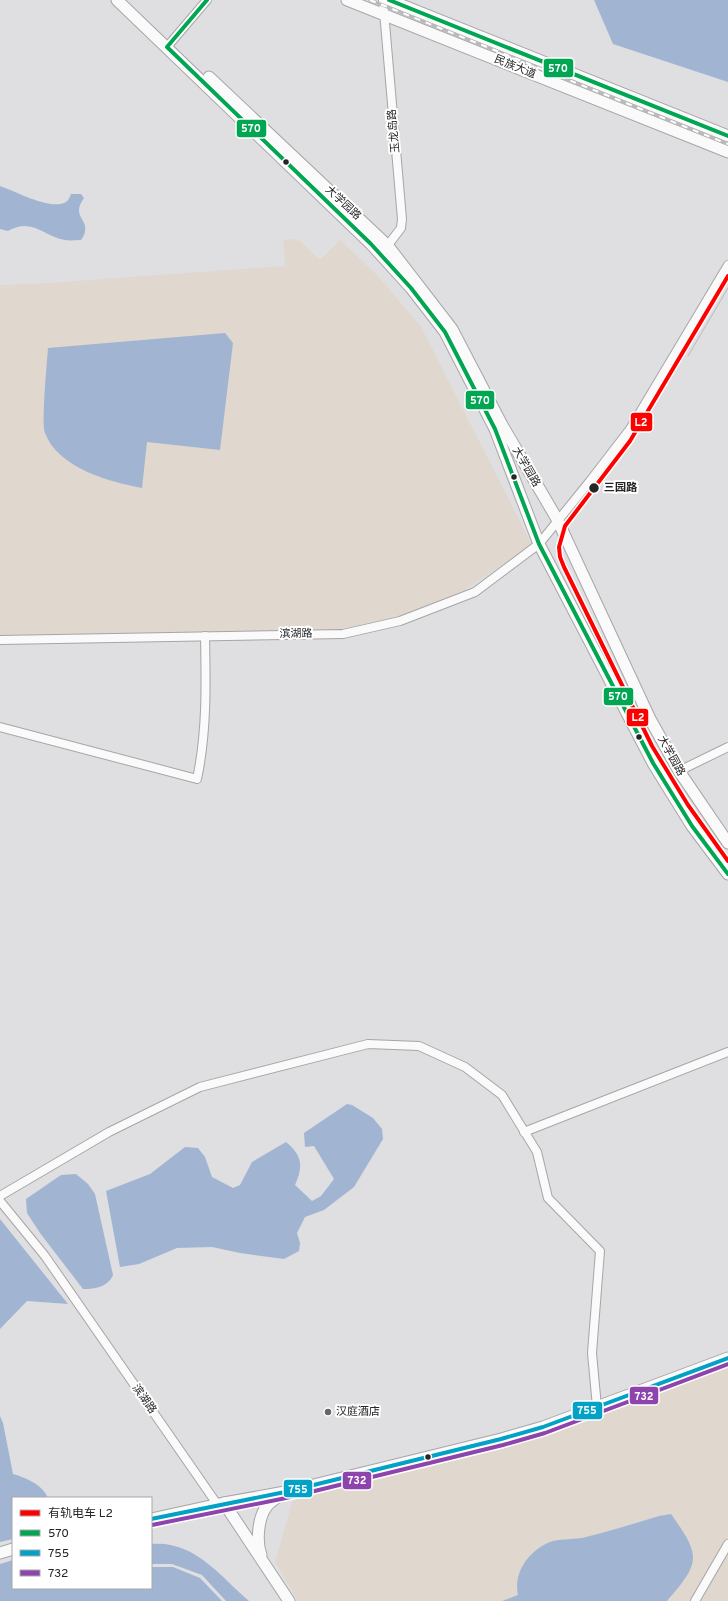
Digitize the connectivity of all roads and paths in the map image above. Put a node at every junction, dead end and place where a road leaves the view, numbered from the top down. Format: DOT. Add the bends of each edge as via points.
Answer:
graph roads {
  1 [pos="117,0"];
  2 [pos="127,0"];
  3 [pos="207,0"];
  4 [pos="346,0"];
  5 [pos="383,0"];
  6 [pos="389,0"];
  7 [pos="384,15"];
  8 [pos="170,45"];
  9 [pos="728,136"];
  10 [pos="728,152"];
  11 [pos="384,250"];
  12 [pos="728,265"];
  13 [pos="557,519"];
  14 [pos="539,544"];
  15 [pos="206,636"];
  16 [pos="0,640"];
  17 [pos="0,727"];
  18 [pos="728,747"];
  19 [pos="679,771"];
  20 [pos="728,843"];
  21 [pos="728,874"];
  22 [pos="728,1052"];
  23 [pos="524,1132"];
  24 [pos="0,1196"];
  25 [pos="0,1201"];
  26 [pos="728,1358"];
  27 [pos="597,1407"];
  28 [pos="285,1492"];
  29 [pos="221,1504"];
  30 [pos="152,1519"];
  31 [pos="728,1544"];
  32 [pos="12,1549"];
  33 [pos="0,1553"];
  34 [pos="264,1563"];
  35 [pos="283,1601"];
  36 [pos="289,1601"];
  37 [pos="695,1601"];
  1 -- 8 [label="main road, 大学园路"];
  2 -- 8 [label="main road, 大学园路"];
  3 -- 8 [label="street"];
  4 -- 7 [label="main road, 民族大道"];
  5 -- 7 [label="street, 玉龙岛路"];
  6 -- 9 [label="main road, 民族大道"];
  7 -- 10 [label="main road, 民族大道"];
  7 -- 11 [label="street, 玉龙岛路" via="402,219 401,228"];
  8 -- 11 [label="main road, 大学园路"];
  11 -- 13 [label="main road, 大学园路" via="452,329 502,425"];
  11 -- 14 [label="main road, 大学园路" via="445,332 495,429"];
  12 -- 13 [label="street" via="630,429"];
  13 -- 14 [label="street, 滨湖路"];
  13 -- 19 [label="main road, 大学园路" via="628,673"];
  14 -- 15 [label="street, 滨湖路" via="475,592 400,621 343,634"];
  14 -- 21 [label="main road, 大学园路" via="653,763 692,826"];
  15 -- 16 [label="street, 滨湖路"];
  15 -- 17 [label="street" via="206,694 202,754 197,778"];
  18 -- 19 [label="street"];
  19 -- 20 [label="main road, 大学园路"];
  22 -- 23 [label="street"];
  23 -- 24 [label="street" via="502,1095 465,1067 419,1046 368,1044 200,1087 109,1132"];
  23 -- 27 [label="street" via="537,1152 548,1198 600,1251 592,1353"];
  25 -- 29 [label="street, 滨湖路" via="46,1256"];
  26 -- 27 [label="main road"];
  27 -- 28 [label="main road" via="501,1439"];
  28 -- 29 [label="main road"];
  28 -- 34 [label="main road" via="267,1505 262,1517 259,1532 260,1552"];
  29 -- 30 [label="main road"];
  29 -- 34 [label="main road, 滨湖路"];
  29 -- 35 [label="main road, 滨湖路"];
  31 -- 37 [label="street"];
  32 -- 33 [label="main road"];
  34 -- 36 [label="main road, 滨湖路"];
}
